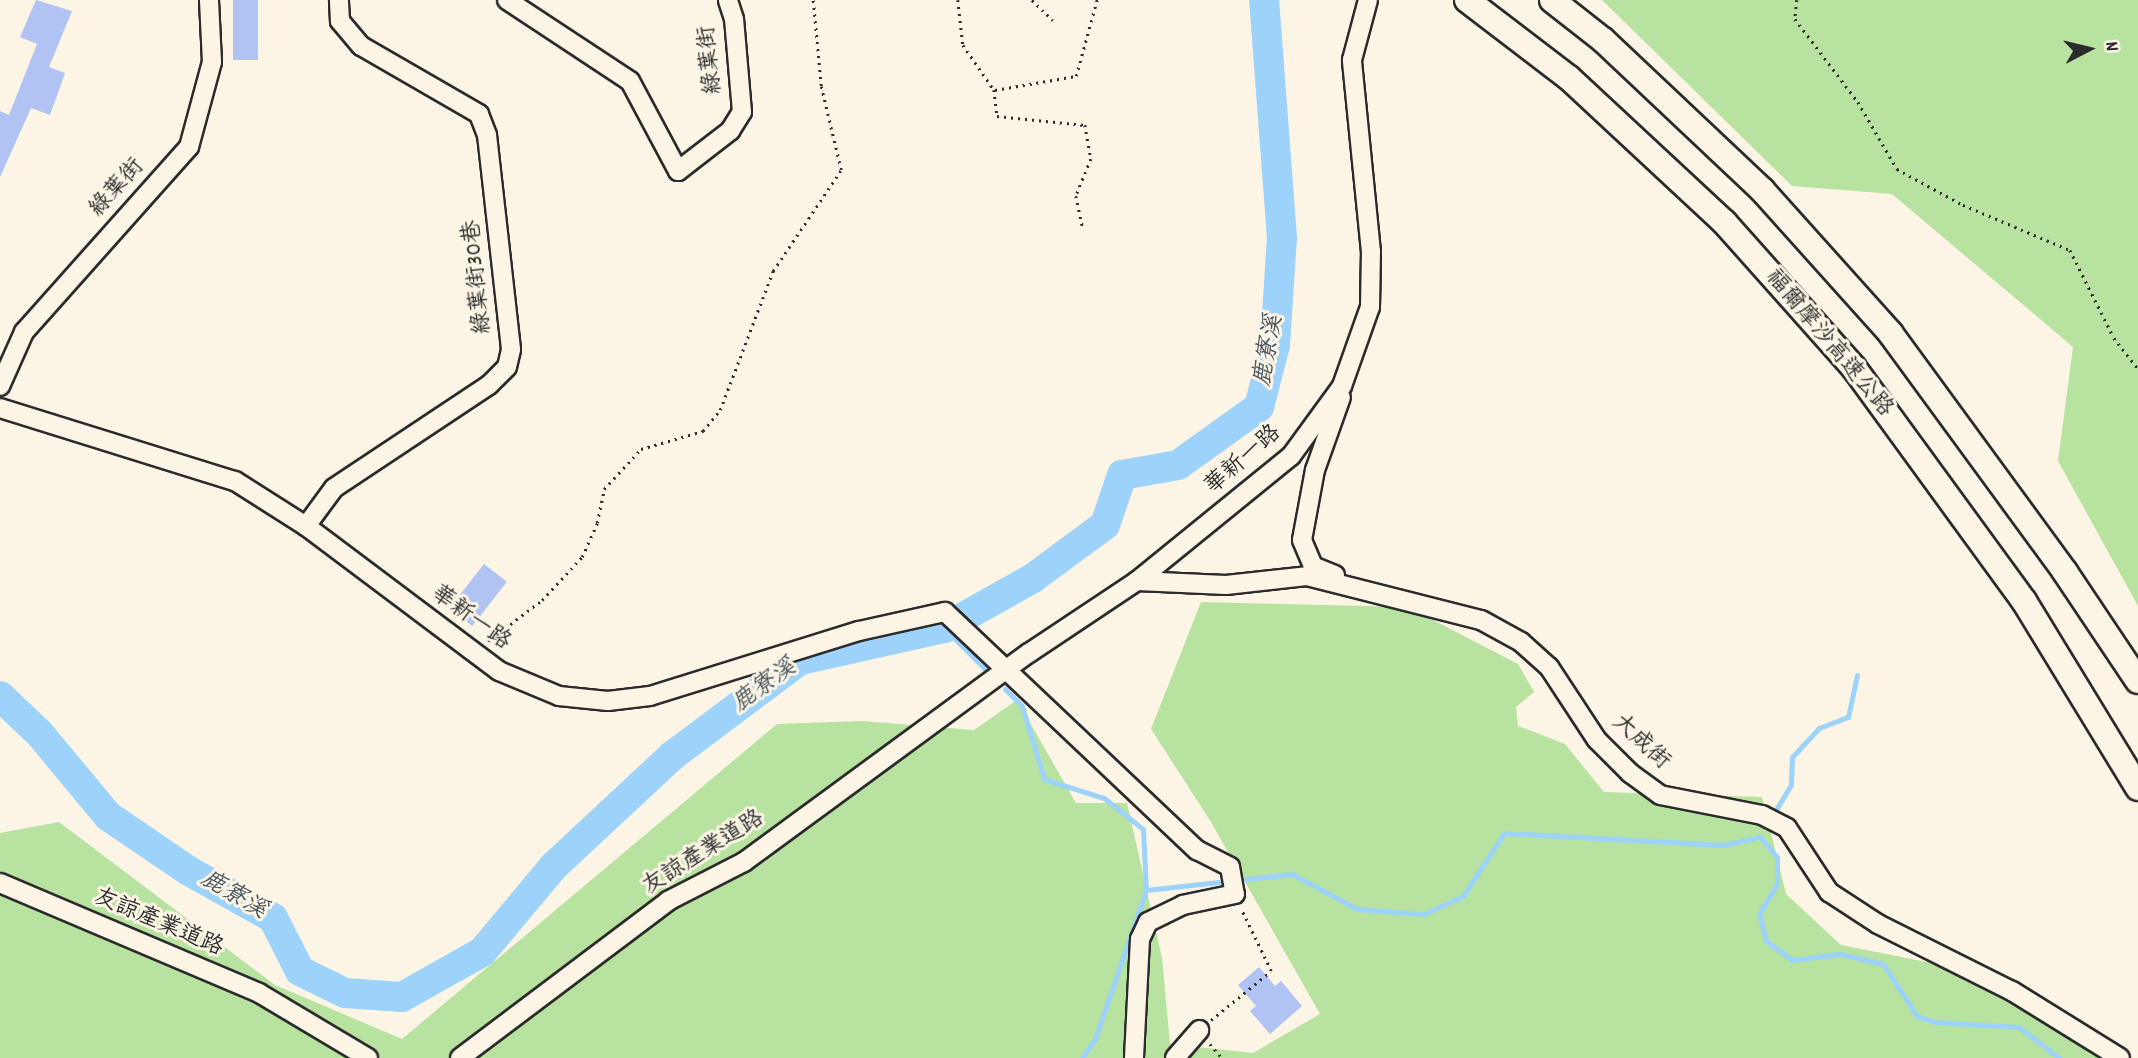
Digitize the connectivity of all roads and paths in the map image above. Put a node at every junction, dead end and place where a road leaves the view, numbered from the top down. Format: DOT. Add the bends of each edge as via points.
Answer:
graph roads {
  1 [pos="208,0"];
  2 [pos="340,0"];
  3 [pos="507,0"];
  4 [pos="727,0"];
  5 [pos="813,0"];
  6 [pos="958,0"];
  7 [pos="1032,0"];
  8 [pos="1097,0"];
  9 [pos="1368,0"];
  10 [pos="1467,0"];
  11 [pos="1552,0"];
  12 [pos="1797,0"];
  13 [pos="1053,20"];
  14 [pos="994,90"];
  15 [pos="1083,229"];
  16 [pos="2138,369"];
  17 [pos="0,386"];
  18 [pos="1342,386"];
  19 [pos="0,408"];
  20 [pos="306,526"];
  21 [pos="1137,581"];
  22 [pos="1393,599"];
  23 [pos="473,654"];
  24 [pos="1009,668"];
  25 [pos="2138,681"];
  26 [pos="2138,788"];
  27 [pos="0,883"];
  28 [pos="1235,894"];
  29 [pos="1199,1030"];
  30 [pos="368,1058"];
  31 [pos="460,1058"];
  32 [pos="1134,1058"];
  33 [pos="1175,1058"];
  34 [pos="2120,1058"];
  1 -- 17 [label="street, 綠葉街" via="212,62 189,147 24,332"];
  2 -- 20 [label="street, 綠葉街30巷" via="340,21 361,46 479,114 487,135 511,349 507,367 489,384 334,488"];
  3 -- 4 [label="street, 綠葉街" via="630,80 678,171 730,131 742,112 734,19"];
  5 -- 23 [label="path" via="821,86 841,170 773,271 720,410 703,431 641,449 604,489 597,523 582,557 542,600"];
  6 -- 14 [label="path" via="963,45"];
  7 -- 13 [label="path"];
  8 -- 14 [label="path" via="1076,75"];
  9 -- 18 [label="street, 華新一路" via="1352,60 1371,253 1370,307"];
  10 -- 26 [label="highway, 福爾摩沙高速公路" via="1569,78 1724,222 1854,368 2024,601"];
  11 -- 25 [label="highway" via="1762,190 1891,334"];
  12 -- 16 [label="path" via="1795,19 1858,102 1897,169 1963,205 2070,250 2114,338"];
  14 -- 15 [label="path" via="997,116 1085,125 1091,159 1076,196"];
  18 -- 21 [label="street, 華新一路" via="1291,456"];
  18 -- 22 [label="street" via="1338,413 1315,470 1302,540 1313,566"];
  19 -- 20 [label="street, 華新一路" via="58,430 214,472"];
  20 -- 23 [label="street, 華新一路"];
  21 -- 22 [label="street, 大成街" via="1226,585 1307,576"];
  21 -- 24 [label="street, 華新一路"];
  22 -- 34 [label="street, 大成街" via="1481,620 1521,642 1549,667 1597,740 1660,795 1762,815 1787,828 1829,892 1878,924 2012,991"];
  23 -- 24 [label="street, 華新一路" via="548,692 608,701 650,696 885,624 945,612"];
  24 -- 28 [label="street" via="1197,850 1230,867"];
  24 -- 31 [label="street, 友諒產業道路" via="744,862 668,901"];
  27 -- 30 [label="street, 友諒產業道路" via="259,993"];
  28 -- 29 [label="path" via="1271,971"];
  28 -- 32 [label="street" via="1183,905 1148,922 1140,939"];
  29 -- 33 [label="street"];
}
